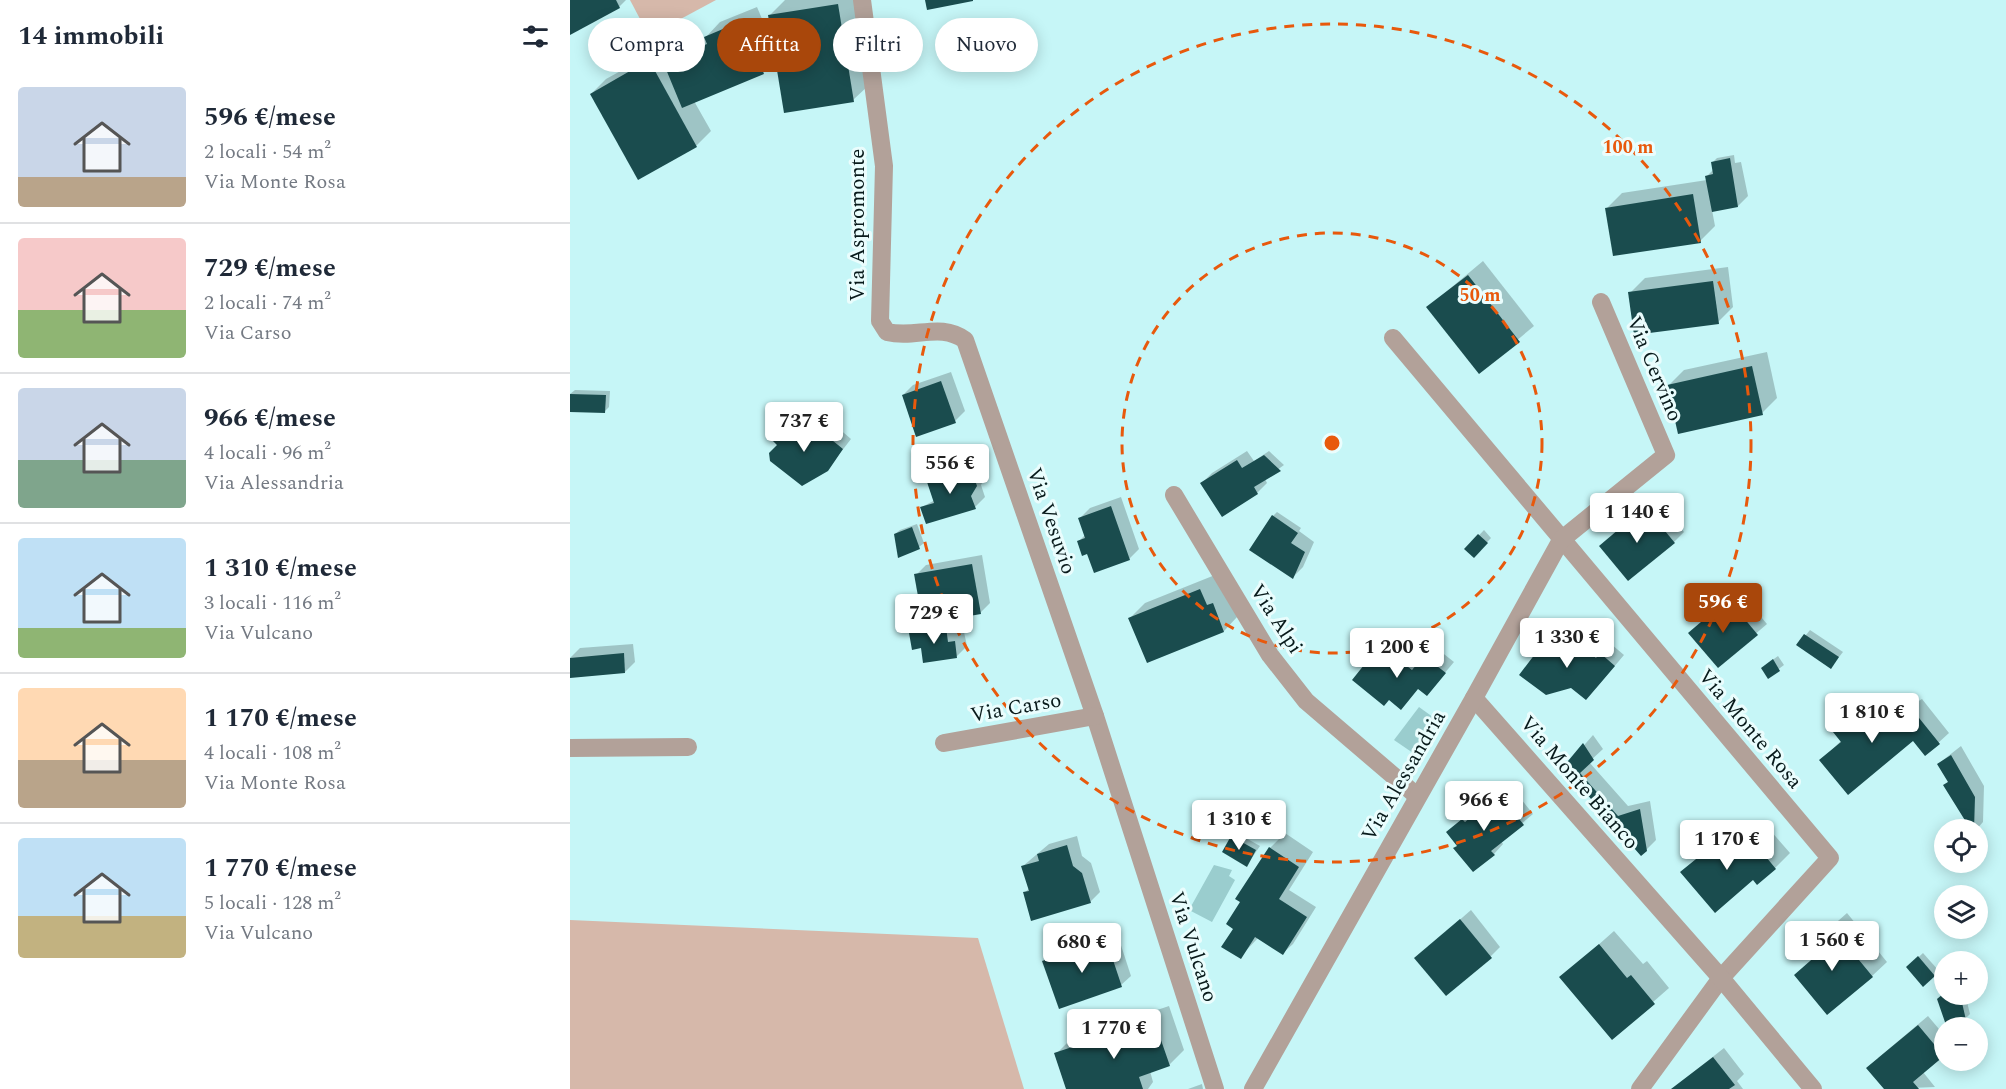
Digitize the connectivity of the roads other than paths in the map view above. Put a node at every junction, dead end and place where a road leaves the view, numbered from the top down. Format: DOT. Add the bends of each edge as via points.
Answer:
graph roads {
  1 [pos="862,0"];
  2 [pos="1601,302"];
  3 [pos="1393,338"];
  4 [pos="965,340"];
  5 [pos="1666,455"];
  6 [pos="1174,495"];
  7 [pos="1561,540"];
  8 [pos="1474,698"];
  9 [pos="1095,716"];
  10 [pos="944,743"];
  11 [pos="688,747"];
  12 [pos="570,748"];
  13 [pos="1417,796"];
  14 [pos="1721,978"];
  15 [pos="1215,1089"];
  16 [pos="1253,1089"];
  17 [pos="1640,1089"];
  18 [pos="1813,1089"];
  1 -- 4 [label="street, Via Aspromonte" via="884,166 880,321 887,332 902,336 953,332"];
  2 -- 5 [label="street, Via Cervino"];
  3 -- 7 [label="street, Via Monte Rosa"];
  4 -- 9 [label="street, Via Vesuvio"];
  5 -- 7 [label="street, Via Alessandria"];
  6 -- 13 [label="street, Via Alpi" via="1270,655 1306,701"];
  7 -- 8 [label="street, Via Alessandria"];
  7 -- 14 [label="street, Via Monte Rosa" via="1830,858"];
  8 -- 13 [label="street, Via Alessandria"];
  8 -- 14 [label="street, Via Monte Bianco"];
  9 -- 10 [label="street, Via Carso"];
  9 -- 15 [label="street, Via Vulcano"];
  11 -- 12 [label="street"];
  13 -- 16 [label="street, Via Alessandria"];
  14 -- 17 [label="street"];
  14 -- 18 [label="street, Via Monte Bianco"];
}
